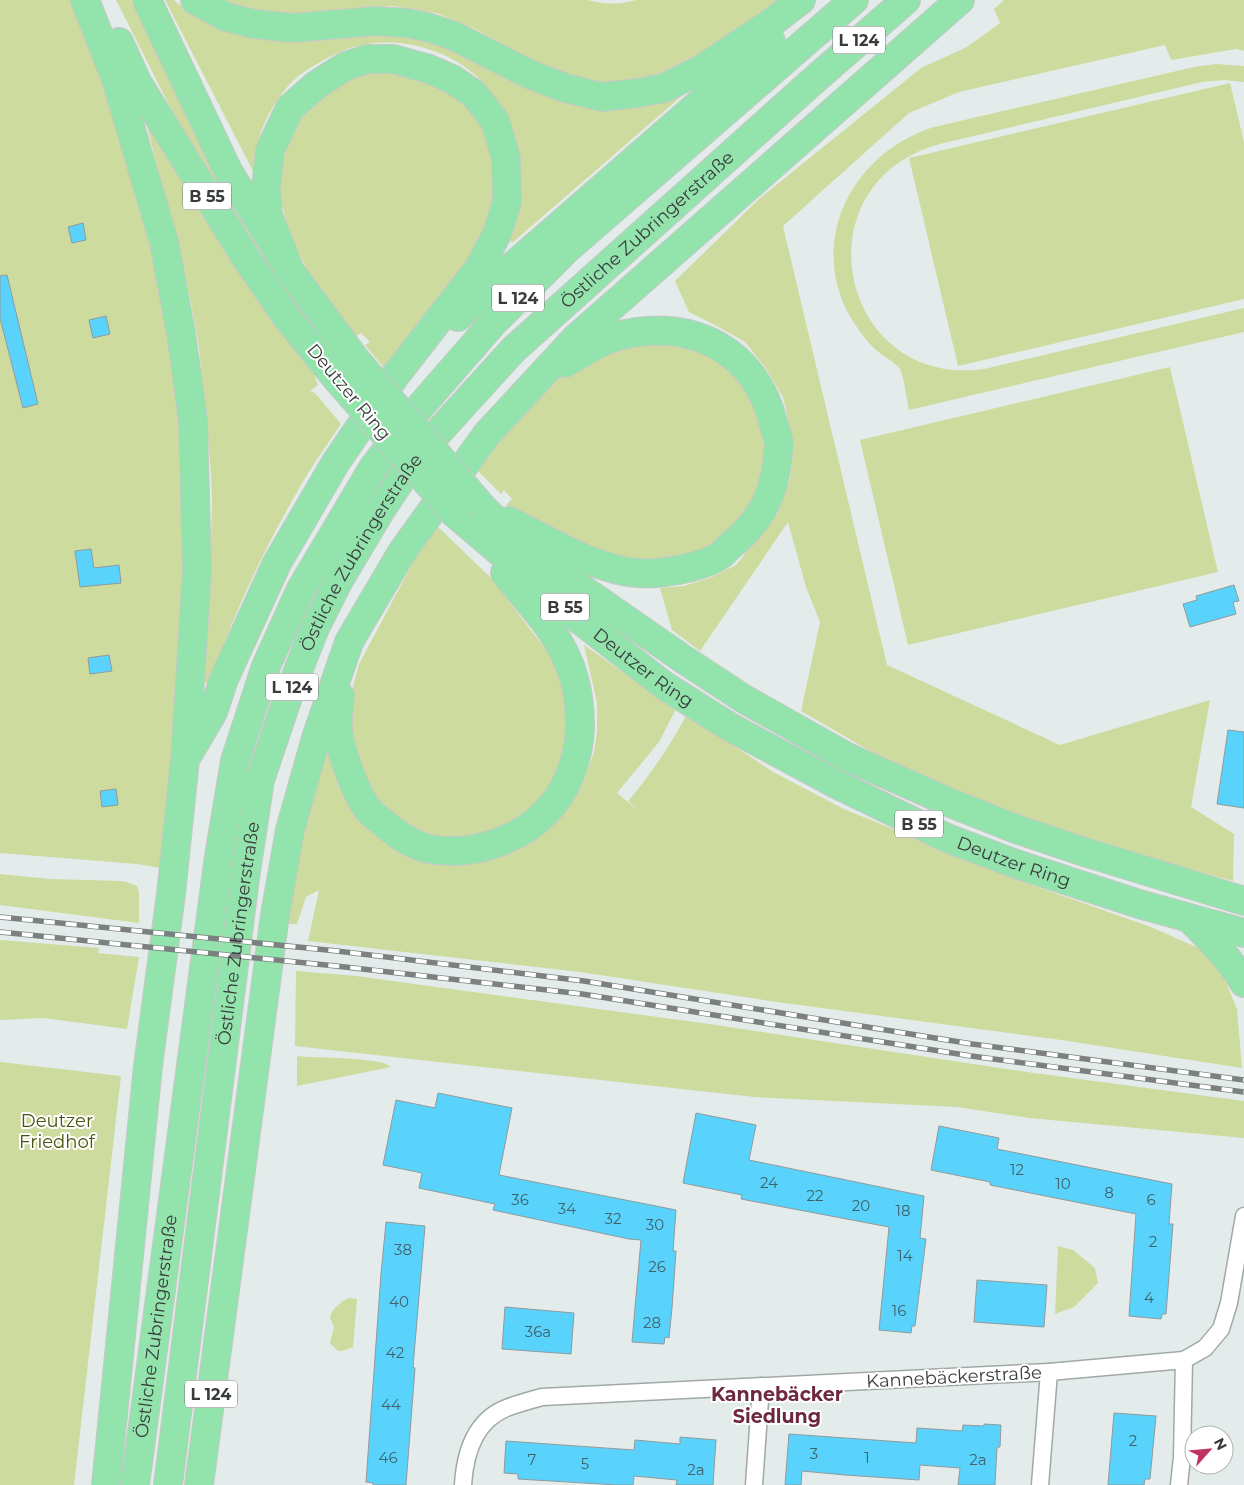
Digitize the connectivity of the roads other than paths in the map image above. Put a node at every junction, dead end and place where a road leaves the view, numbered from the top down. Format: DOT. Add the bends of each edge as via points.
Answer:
graph roads {
  1 [pos="85,0"];
  2 [pos="100,0"];
  3 [pos="147,0"];
  4 [pos="195,0"];
  5 [pos="801,0"];
  6 [pos="817,0"];
  7 [pos="854,0"];
  8 [pos="906,0"];
  9 [pos="960,0"];
  10 [pos="290,271"];
  11 [pos="346,369"];
  12 [pos="395,376"];
  13 [pos="532,385"];
  14 [pos="478,524"];
  15 [pos="349,642"];
  16 [pos="185,760"];
  17 [pos="1238,896"];
  18 [pos="1190,919"];
  19 [pos="1244,934"];
  20 [pos="1244,983"];
  21 [pos="1244,1216"];
  22 [pos="224,1303"];
  23 [pos="1184,1360"];
  24 [pos="1049,1372"];
  25 [pos="761,1386"];
  26 [pos="110,1432"];
  27 [pos="101,1485"];
  28 [pos="106,1485"];
  29 [pos="135,1485"];
  30 [pos="168,1485"];
  31 [pos="198,1485"];
  32 [pos="216,1485"];
  33 [pos="463,1485"];
  34 [pos="754,1485"];
  35 [pos="1040,1485"];
  36 [pos="1179,1485"];
  1 -- 16 [label="highway" via="116,79 164,242 193,420 197,570"];
  2 -- 11 [label="highway, Deutzer Ring / B 55" via="137,82 246,258 288,319"];
  3 -- 10 [label="highway, Deutzer Ring / B 55" via="228,171"];
  4 -- 5 [label="highway" via="226,17 254,24 292,28 376,21 428,27 454,36 529,74 565,88 602,97 664,88 702,69"];
  6 -- 12 [label="highway, L 124" via="500,277"];
  7 -- 29 [label="highway, Östliche Zubringerstraße / L 124" via="567,249 494,323 413,415 373,468 301,589 266,666 235,761 219,856"];
  8 -- 30 [label="highway, Östliche Zubringerstraße / L 124" via="513,350 408,469 354,555 315,628 260,780"];
  9 -- 13 [label="highway, L 124" via="576,338"];
  10 -- 11 [label="highway, Deutzer Ring / B 55"];
  10 -- 12 [label="highway" via="268,215 266,187 270,150 290,108 316,85 346,66 367,59 393,60 429,69 474,94 498,130 506,158 507,202 498,234 479,268"];
  11 -- 14 [label="highway, Deutzer Ring / B 55, bridge" via="453,512"];
  12 -- 16 [label="highway, L 124" via="336,462 278,563 224,680 213,712"];
  13 -- 14 [label="highway" via="590,348 624,334 659,329 693,334 725,348 753,375 769,406 779,445 775,478 764,509 744,534 716,558 681,570 638,573 596,564"];
  13 -- 15 [label="highway" via="486,434 402,552"];
  14 -- 15 [label="highway" via="506,574 549,626 567,659 577,692 580,725 577,755 564,787 548,811 524,831 474,849 425,848 396,834 367,808 348,770 338,730 340,690"];
  14 -- 17 [label="highway, Deutzer Ring / B 55" via="526,550 729,689 847,757 953,804 1054,842"];
  14 -- 18 [label="highway, Deutzer Ring / B 55" via="581,621 665,686 730,727 947,838 1016,864"];
  15 -- 22 [label="highway" via="316,738 290,830 275,915"];
  16 -- 26 [label="highway" via="148,1066"];
  18 -- 19 [label="highway, Deutzer Ring / B 55"];
  18 -- 20 [label="highway" via="1216,945"];
  21 -- 23 [label="street, Kannebäckerstraße" via="1229,1303 1220,1329 1205,1348"];
  22 -- 31 [label="highway, L 124"];
  22 -- 32 [label="highway"];
  23 -- 24 [label="street, Kannebäckerstraße"];
  23 -- 36 [label="street"];
  24 -- 25 [label="street, Kannebäckerstraße"];
  24 -- 35 [label="street"];
  25 -- 33 [label="street, Kannebäckerstraße" via="542,1397 507,1407 487,1418 475,1433 464,1464"];
  25 -- 34 [label="street"];
  26 -- 27 [label="highway"];
  26 -- 28 [label="highway"];
}
